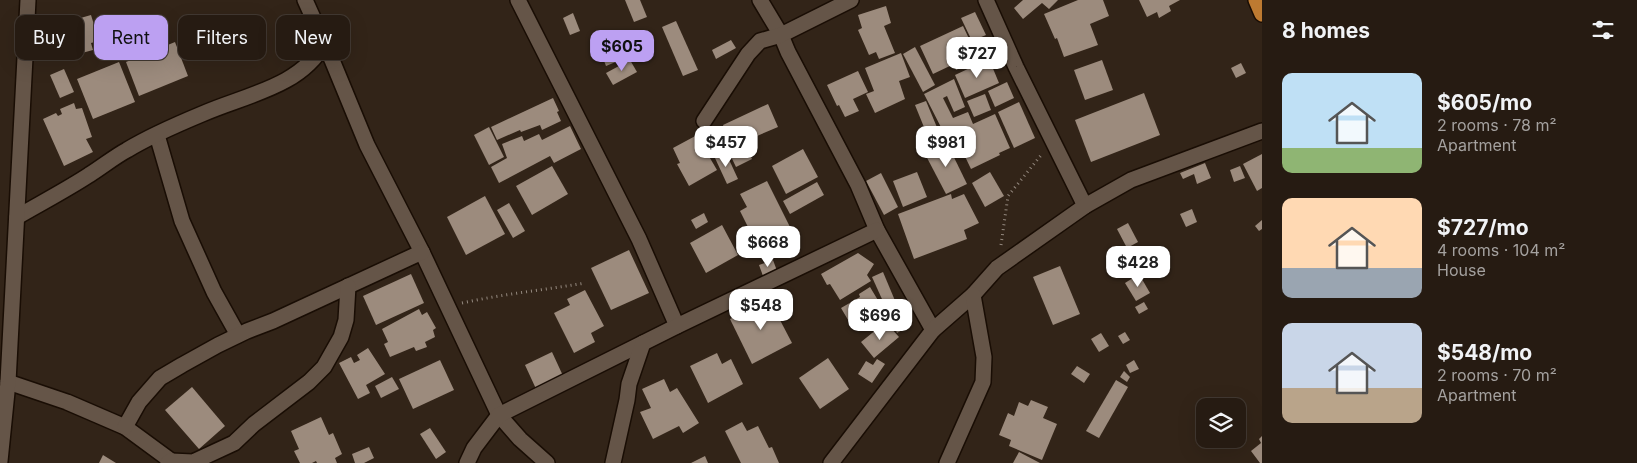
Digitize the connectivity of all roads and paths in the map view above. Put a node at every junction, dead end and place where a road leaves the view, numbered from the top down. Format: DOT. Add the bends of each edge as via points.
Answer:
graph roads {
  1 [pos="28,0"];
  2 [pos="305,0"];
  3 [pos="518,0"];
  4 [pos="760,0"];
  5 [pos="851,0"];
  6 [pos="986,0"];
  7 [pos="1256,0"];
  8 [pos="1262,14"];
  9 [pos="311,15"];
  10 [pos="781,34"];
  11 [pos="313,60"];
  12 [pos="331,60"];
  13 [pos="704,121"];
  14 [pos="1262,131"];
  15 [pos="157,135"];
  16 [pos="1046,148"];
  17 [pos="1084,206"];
  18 [pos="17,218"];
  19 [pos="877,230"];
  20 [pos="422,252"];
  21 [pos="997,268"];
  22 [pos="585,283"];
  23 [pos="348,286"];
  24 [pos="974,295"];
  25 [pos="448,306"];
  26 [pos="677,326"];
  27 [pos="933,330"];
  28 [pos="238,335"];
  29 [pos="643,343"];
  30 [pos="8,382"];
  31 [pos="499,415"];
  32 [pos="125,427"];
  33 [pos="0,461"];
  34 [pos="171,462"];
  35 [pos="467,463"];
  36 [pos="547,463"];
  37 [pos="613,463"];
  38 [pos="831,463"];
  39 [pos="947,463"];
  1 -- 18 [label="street"];
  2 -- 9 [label="street"];
  3 -- 26 [label="street" via="639,239"];
  4 -- 10 [label="street"];
  5 -- 10 [label="street"];
  6 -- 17 [label="street"];
  7 -- 8 [label="main road"];
  10 -- 13 [label="street" via="760,41 748,54"];
  10 -- 19 [label="street" via="858,185"];
  11 -- 15 [label="street" via="291,77 262,91 203,113"];
  12 -- 20 [label="street" via="367,145"];
  14 -- 17 [label="street" via="1131,180"];
  15 -- 18 [label="street"];
  15 -- 28 [label="street" via="182,221 214,292"];
  16 -- 21 [label="path" via="1008,196"];
  17 -- 21 [label="street"];
  18 -- 30 [label="street"];
  19 -- 26 [label="street"];
  19 -- 27 [label="street"];
  20 -- 23 [label="street"];
  20 -- 25 [label="street"];
  21 -- 24 [label="street"];
  22 -- 25 [label="path"];
  23 -- 28 [label="street"];
  23 -- 34 [label="street" via="346,320 341,337 324,367 309,382 234,443 193,462"];
  24 -- 27 [label="street"];
  24 -- 39 [label="street" via="984,357 983,382"];
  25 -- 31 [label="street"];
  26 -- 29 [label="street"];
  27 -- 38 [label="street"];
  28 -- 32 [label="street" via="160,378 139,402"];
  29 -- 31 [label="street"];
  29 -- 37 [label="street" via="629,384"];
  30 -- 32 [label="street" via="67,402"];
  30 -- 33 [label="street"];
  31 -- 35 [label="street"];
  31 -- 36 [label="street"];
  32 -- 34 [label="street"];
}
